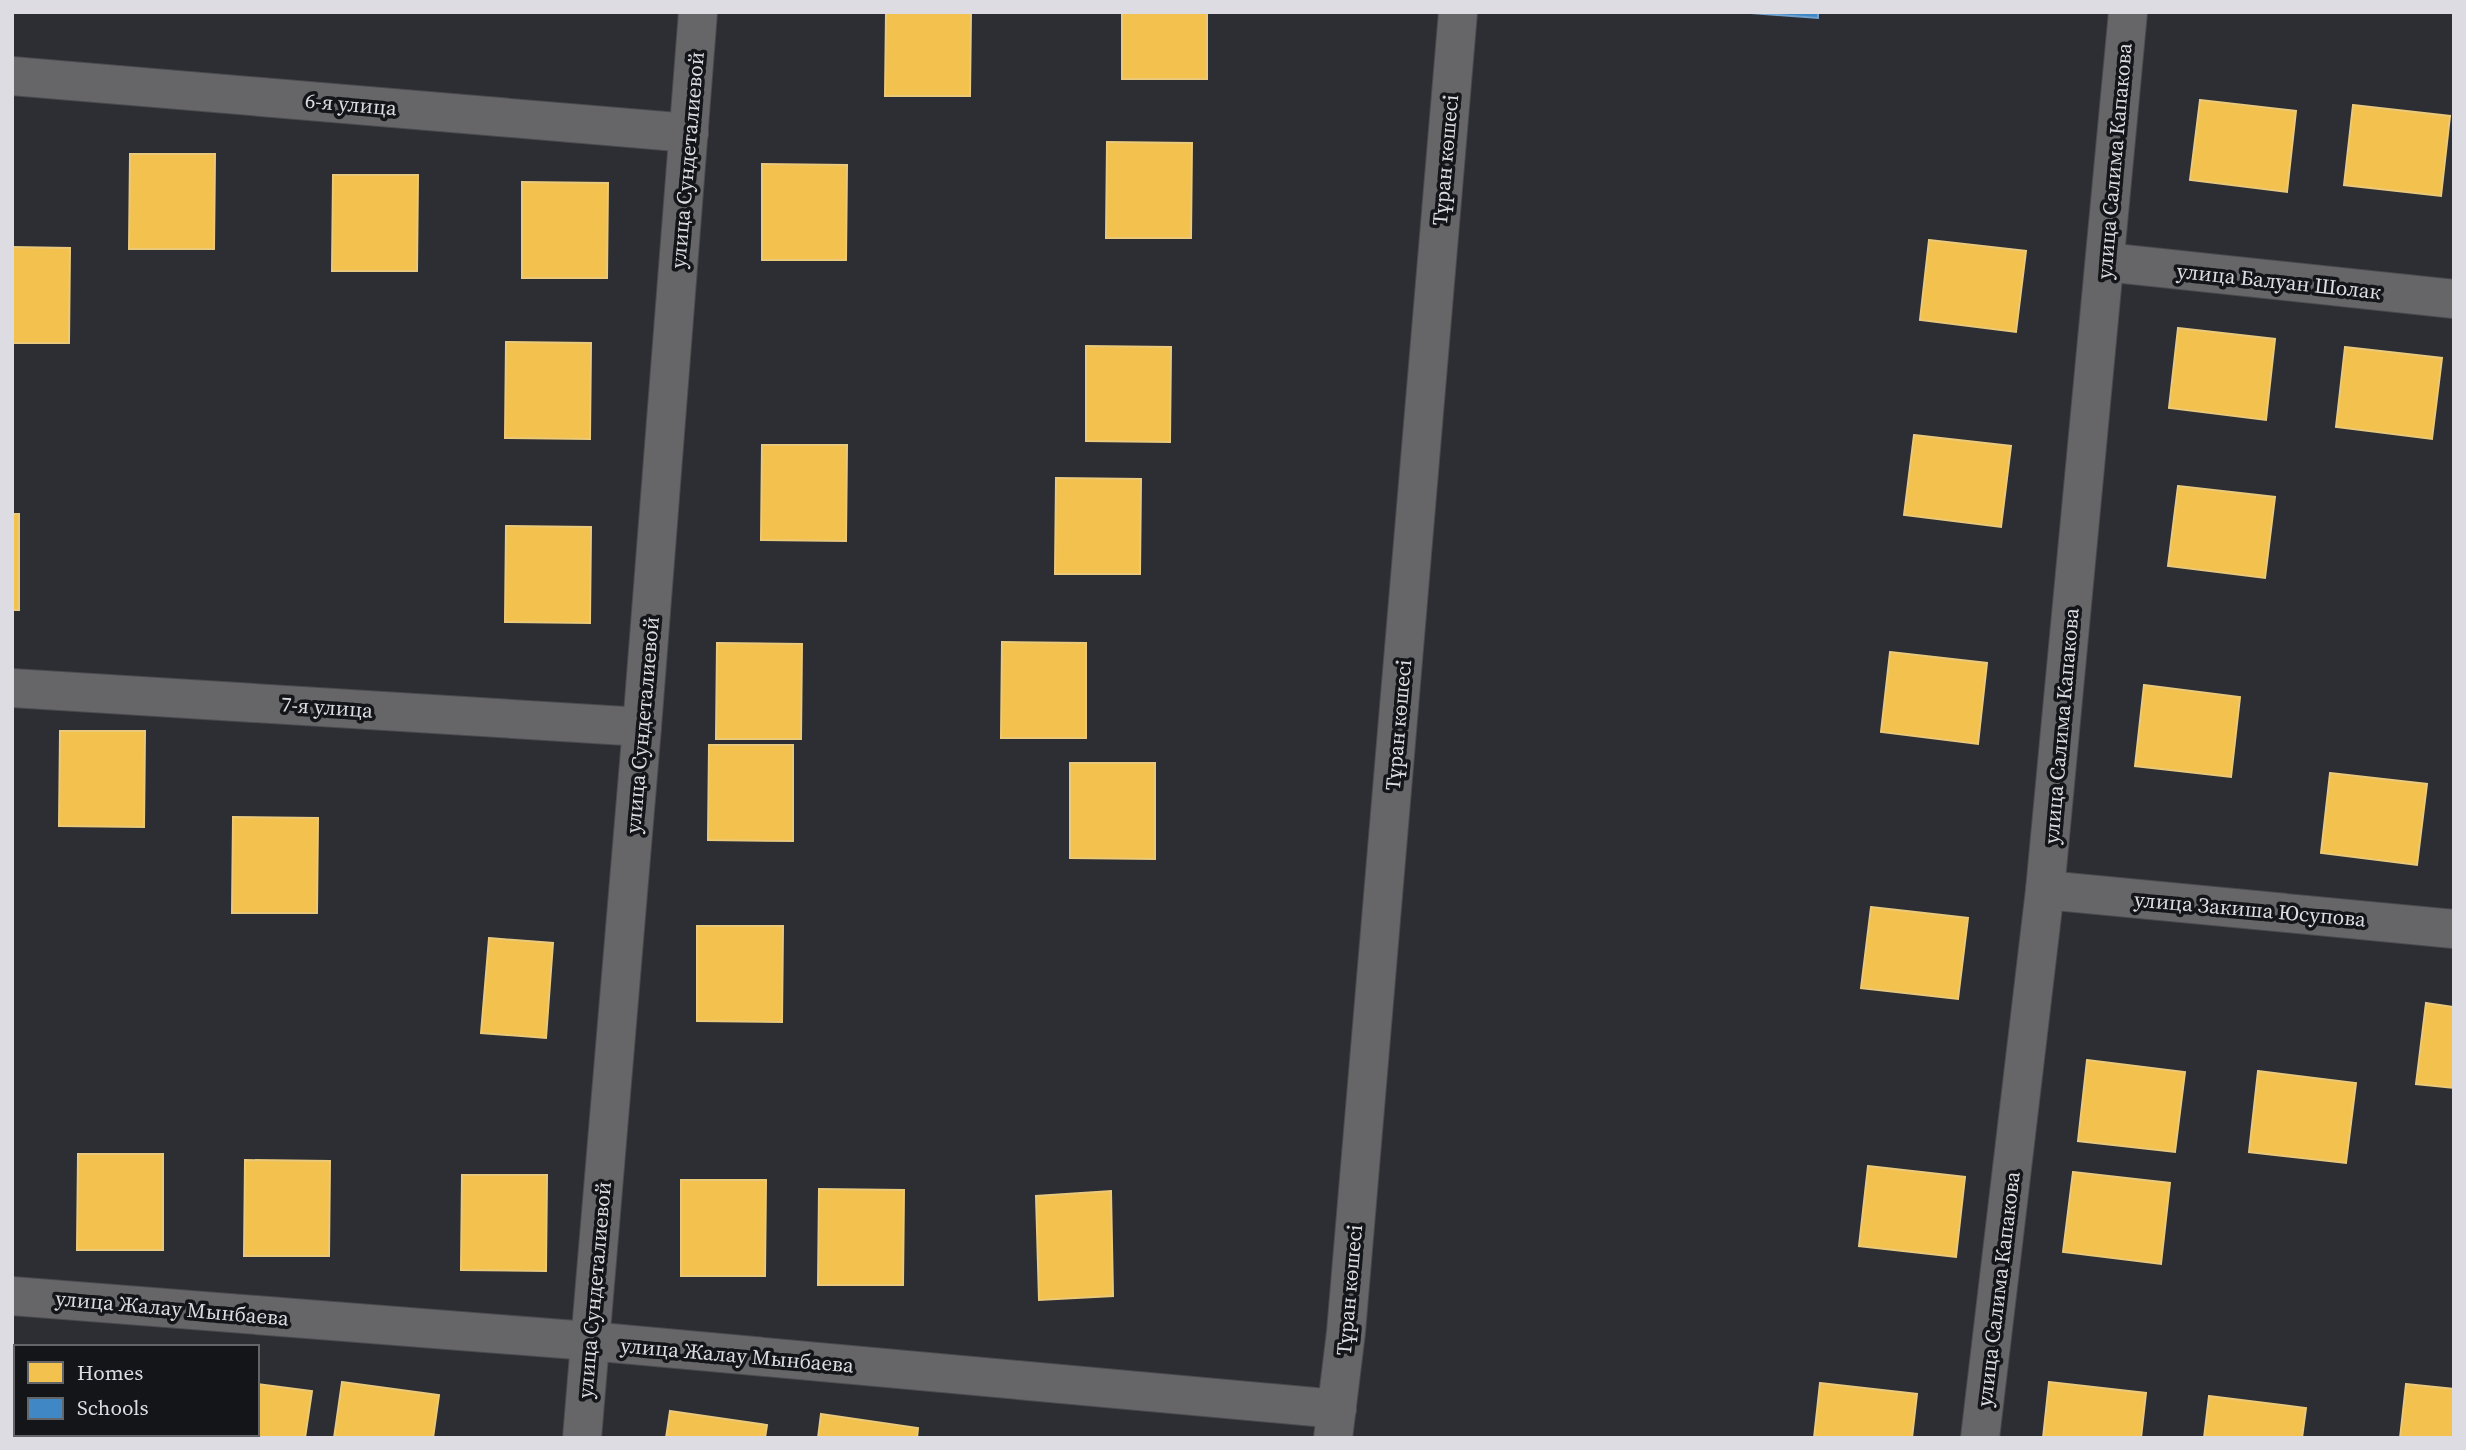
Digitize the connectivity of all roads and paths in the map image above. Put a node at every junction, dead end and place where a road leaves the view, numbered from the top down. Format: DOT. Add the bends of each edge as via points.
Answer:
graph roads {
  1 [pos="698,12"];
  2 [pos="1458,12"];
  3 [pos="2127,12"];
  4 [pos="12,76"];
  5 [pos="689,133"];
  6 [pos="2105,262"];
  7 [pos="2454,299"];
  8 [pos="12,688"];
  9 [pos="642,727"];
  10 [pos="2045,890"];
  11 [pos="2454,929"];
  12 [pos="12,1296"];
  13 [pos="589,1341"];
  14 [pos="1335,1423"];
  15 [pos="582,1438"];
  16 [pos="1980,1438"];
  1 -- 5 [label="street, улица Сундеталиевой"];
  2 -- 14 [label="street, Тұран көшесі" via="1348,1318"];
  3 -- 6 [label="street, улица Салима Капакова"];
  4 -- 5 [label="street, 6-я улица"];
  5 -- 9 [label="street, улица Сундеталиевой"];
  6 -- 7 [label="street, улица Балуан Шолак"];
  6 -- 10 [label="street, улица Салима Капакова"];
  8 -- 9 [label="street, 7-я улица"];
  9 -- 13 [label="street, улица Сундеталиевой"];
  10 -- 11 [label="street, улица Закиша Юсупова"];
  10 -- 16 [label="street, улица Салима Капакова"];
  12 -- 13 [label="street, улица Жалау Мынбаева"];
  13 -- 14 [label="street, улица Жалау Мынбаева"];
  13 -- 15 [label="street, улица Сундеталиевой"];
}
